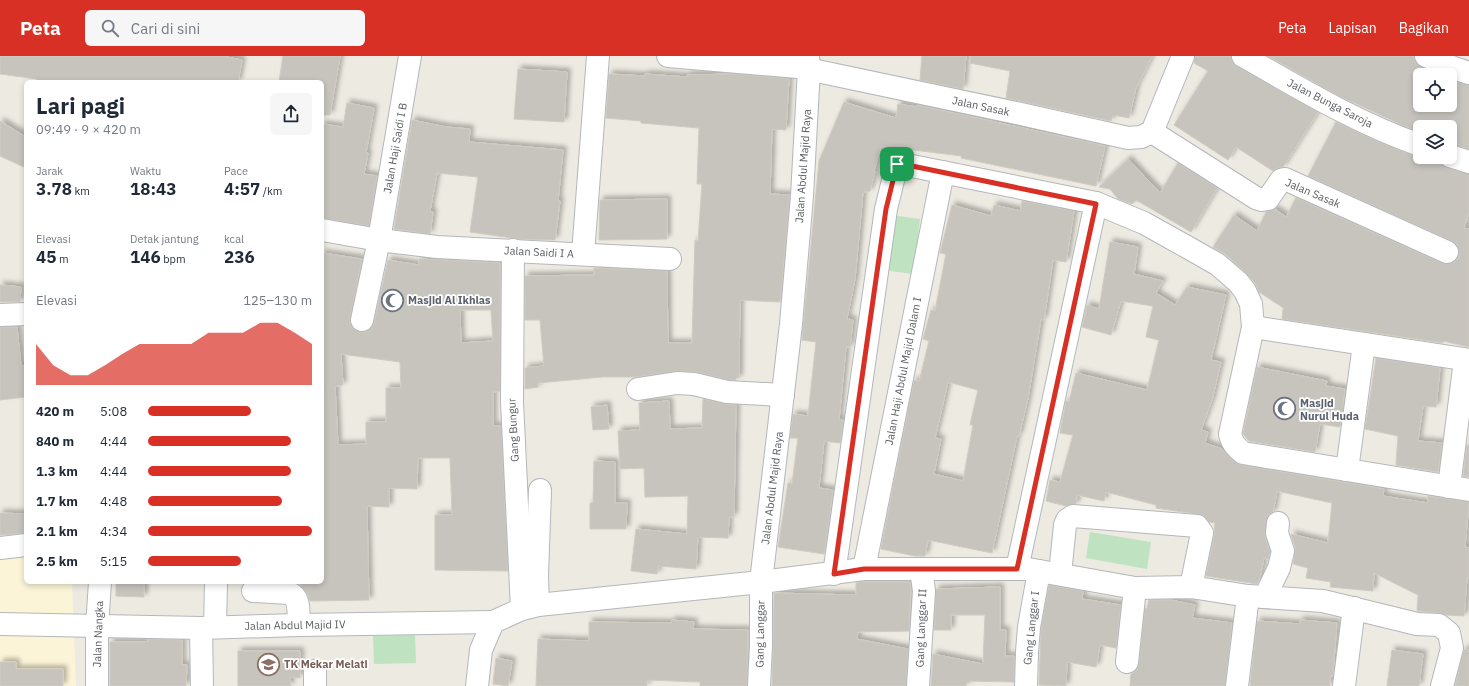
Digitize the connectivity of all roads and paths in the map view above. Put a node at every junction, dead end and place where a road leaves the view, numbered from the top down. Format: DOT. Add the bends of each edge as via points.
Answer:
graph roads {
  1 [pos="410,56"];
  2 [pos="598,56"];
  3 [pos="668,56"];
  4 [pos="1183,56"];
  5 [pos="1243,56"];
  6 [pos="1426,56"];
  7 [pos="809,63"];
  8 [pos="1469,73"];
  9 [pos="1152,132"];
  10 [pos="1413,143"];
  11 [pos="1457,158"];
  12 [pos="1469,162"];
  13 [pos="943,172"];
  14 [pos="1096,204"];
  15 [pos="324,230"];
  16 [pos="379,240"];
  17 [pos="513,250"];
  18 [pos="1447,252"];
  19 [pos="583,254"];
  20 [pos="670,259"];
  21 [pos="24,314"];
  22 [pos="0,315"];
  23 [pos="362,320"];
  24 [pos="1253,327"];
  25 [pos="1364,344"];
  26 [pos="1467,360"];
  27 [pos="638,389"];
  28 [pos="783,395"];
  29 [pos="1347,470"];
  30 [pos="1459,488"];
  31 [pos="540,490"];
  32 [pos="1278,523"];
  33 [pos="24,546"];
  34 [pos="0,548"];
  35 [pos="864,569"];
  36 [pos="921,569"];
  37 [pos="1017,569"];
  38 [pos="1038,571"];
  39 [pos="834,574"];
  40 [pos="1060,574"];
  41 [pos="761,582"];
  42 [pos="100,584"];
  43 [pos="216,584"];
  44 [pos="1191,587"];
  45 [pos="1135,588"];
  46 [pos="253,591"];
  47 [pos="1257,596"];
  48 [pos="530,607"];
  49 [pos="1354,608"];
  50 [pos="493,622"];
  51 [pos="0,624"];
  52 [pos="299,625"];
  53 [pos="97,627"];
  54 [pos="208,628"];
  55 [pos="1127,662"];
  56 [pos="97,686"];
  57 [pos="202,686"];
  58 [pos="477,686"];
  59 [pos="758,686"];
  60 [pos="918,686"];
  61 [pos="1026,686"];
  62 [pos="1237,686"];
  63 [pos="1344,686"];
  64 [pos="1442,686"];
  1 -- 16 [label="street, Jalan Haji Saidi I B"];
  2 -- 19 [label="street, Jalan Saidi I A"];
  3 -- 7 [label="street, Jalan Sasak" via="798,67"];
  4 -- 9 [label="street"];
  5 -- 10 [label="street, Jalan Bunga Saroja" via="1307,92"];
  6 -- 8 [label="street"];
  7 -- 9 [label="street, Jalan Sasak" via="1128,138 1141,137"];
  7 -- 28 [label="street, Jalan Abdul Majid Raya" via="802,196"];
  9 -- 18 [label="street, Jalan Sasak" via="1256,198 1268,199 1281,180 1285,179"];
  11 -- 12 [label="street"];
  13 -- 14 [label="street"];
  13 -- 35 [label="street, Jalan Haji Abdul Majid Dalam I"];
  13 -- 39 [label="street" via="897,164 886,209"];
  14 -- 24 [label="street" via="1144,223 1217,264 1245,290 1251,304"];
  14 -- 37 [label="street"];
  15 -- 16 [label="street, Jalan Saidi I A"];
  16 -- 17 [label="street, Jalan Saidi I A"];
  16 -- 23 [label="street, Jalan Haji Saidi I B"];
  17 -- 19 [label="street, Jalan Saidi I A"];
  17 -- 48 [label="street, Gang Bungur" via="512,402"];
  19 -- 20 [label="street"];
  21 -- 22 [label="street"];
  24 -- 25 [label="street"];
  24 -- 29 [label="street" via="1230,434 1231,440 1243,453"];
  25 -- 26 [label="street"];
  25 -- 29 [label="street"];
  26 -- 30 [label="street"];
  27 -- 28 [label="street" via="677,383 694,384 727,392"];
  28 -- 41 [label="street, Jalan Abdul Majid Raya"];
  29 -- 30 [label="street"];
  31 -- 48 [label="street" via="537,576"];
  32 -- 47 [label="street" via="1277,533 1283,551 1279,568"];
  33 -- 34 [label="street"];
  35 -- 36 [label="street"];
  35 -- 39 [label="street"];
  36 -- 37 [label="street"];
  36 -- 60 [label="street, Gang Langgar II" via="924,591"];
  37 -- 38 [label="street"];
  38 -- 40 [label="street"];
  38 -- 61 [label="street, Gang Langgar I" via="1029,628"];
  39 -- 41 [label="street"];
  40 -- 44 [label="street" via="1065,525 1073,516 1197,526 1202,533"];
  40 -- 45 [label="street"];
  41 -- 48 [label="street"];
  41 -- 59 [label="street, Gang Langgar"];
  42 -- 53 [label="street, Jalan Nangka"];
  43 -- 54 [label="street"];
  44 -- 45 [label="street"];
  44 -- 47 [label="street"];
  45 -- 55 [label="street"];
  46 -- 52 [label="street" via="294,595 298,601"];
  47 -- 49 [label="street" via="1323,601"];
  47 -- 62 [label="street"];
  48 -- 50 [label="street"];
  49 -- 63 [label="street"];
  49 -- 64 [label="street" via="1417,624 1439,625 1450,633 1452,648"];
  50 -- 52 [label="street, Jalan Abdul Majid IV"];
  50 -- 58 [label="street" via="481,650"];
  51 -- 53 [label="street, Jalan Abdul Majid IV"];
  52 -- 54 [label="street, Jalan Abdul Majid IV"];
  53 -- 54 [label="street, Jalan Abdul Majid IV"];
  53 -- 56 [label="street, Jalan Nangka"];
  54 -- 57 [label="street"];
}
